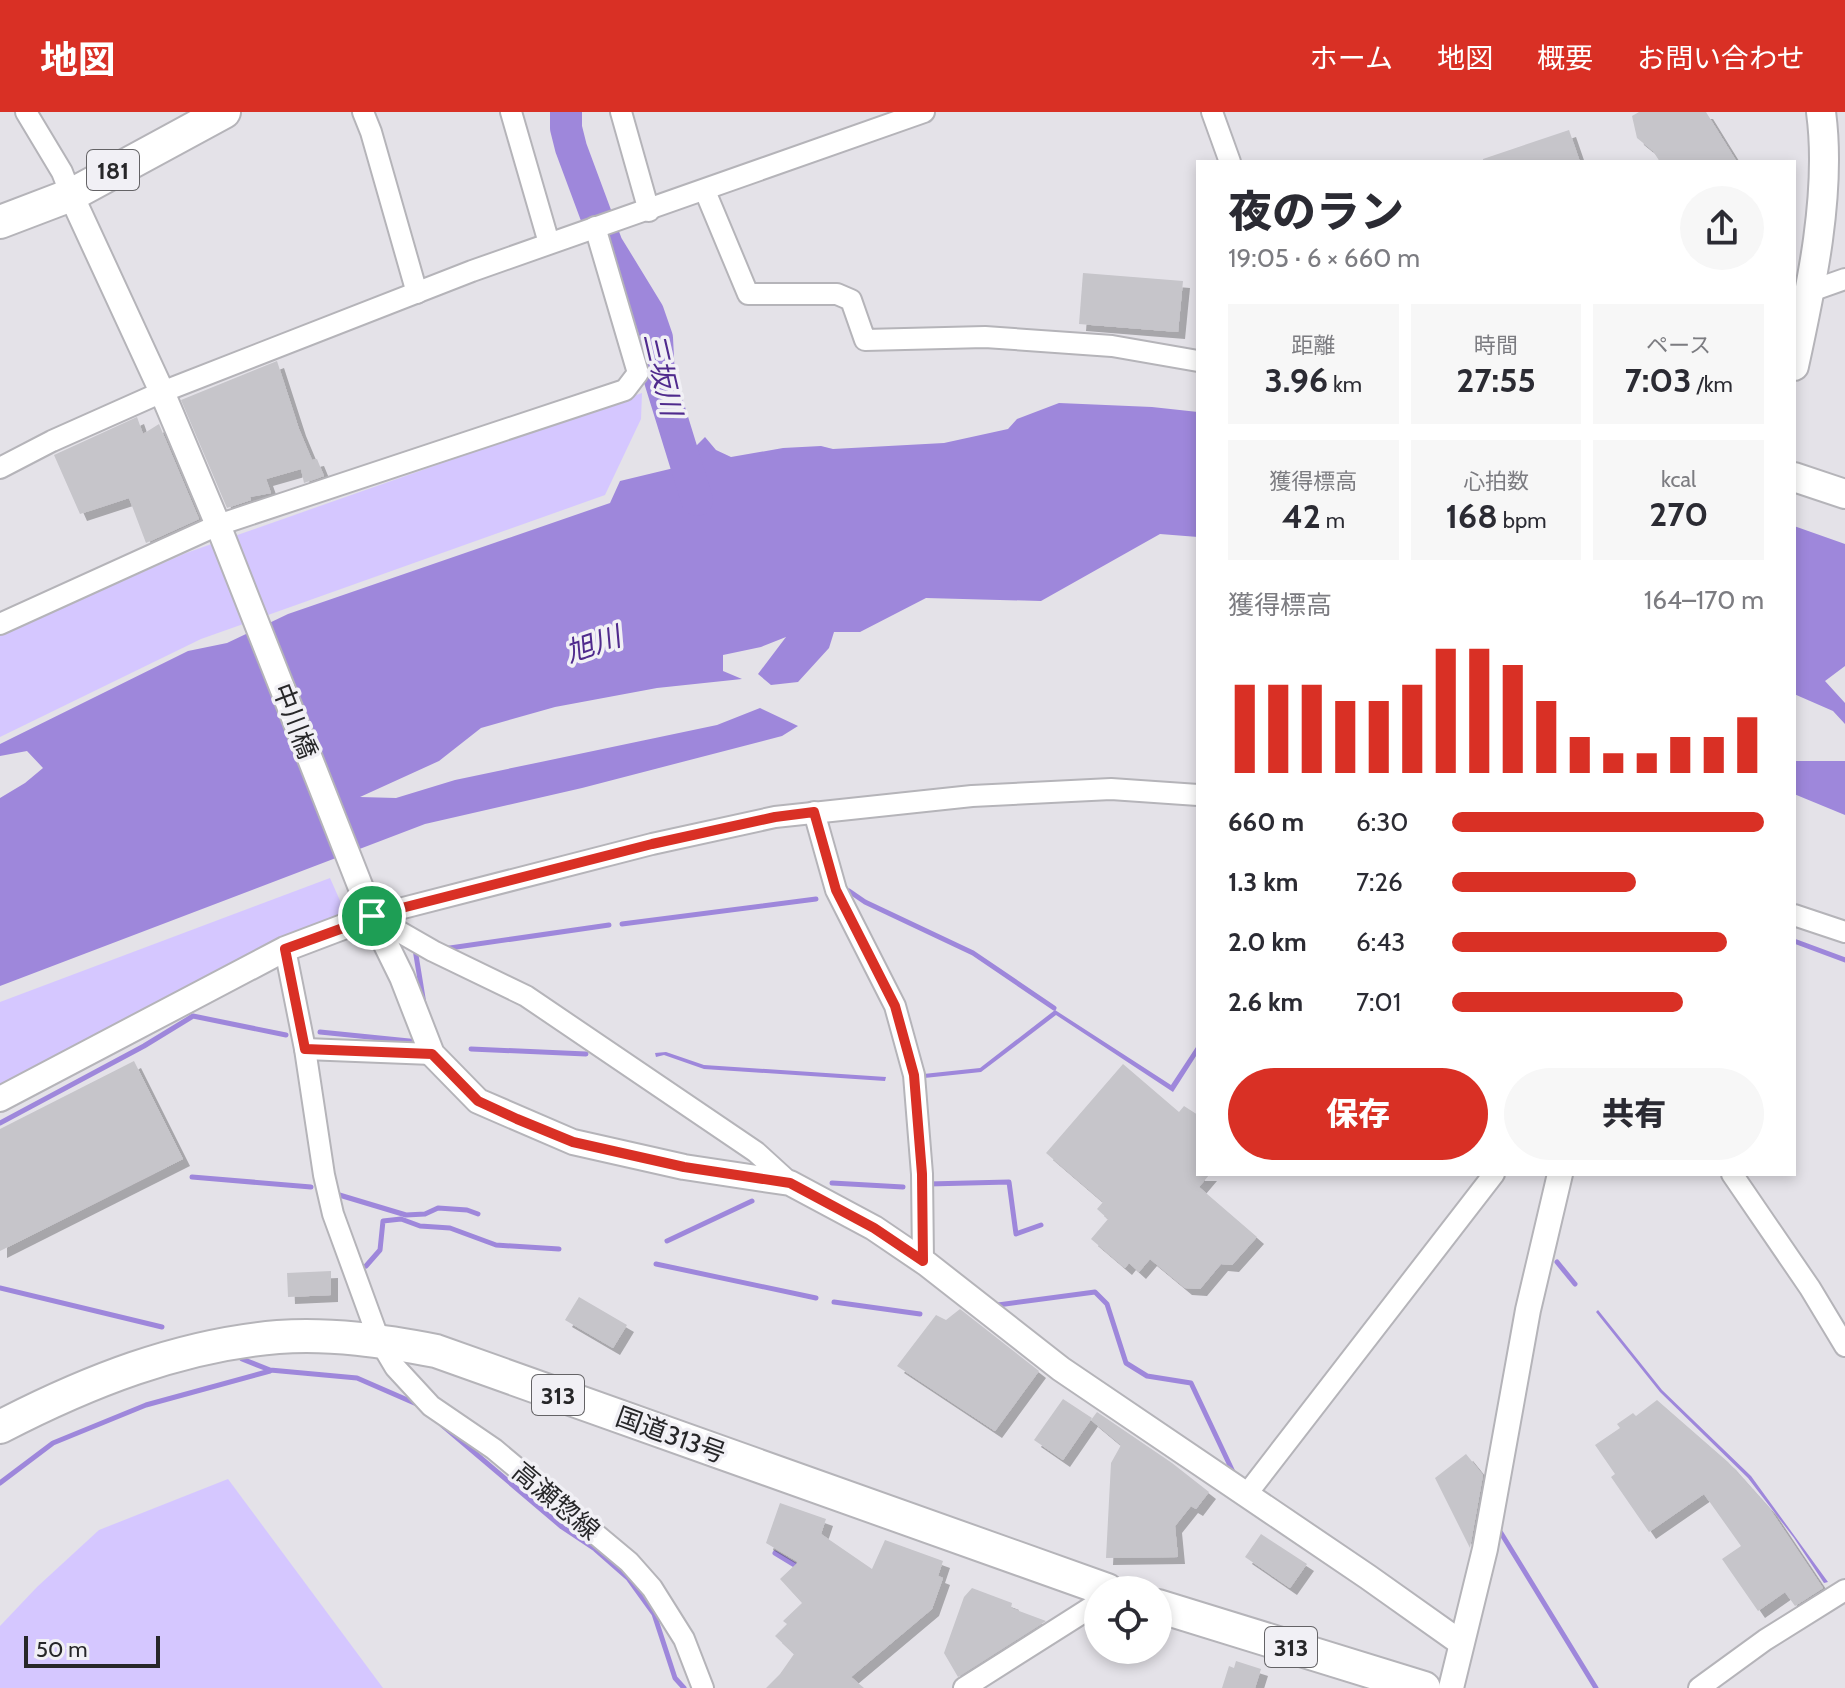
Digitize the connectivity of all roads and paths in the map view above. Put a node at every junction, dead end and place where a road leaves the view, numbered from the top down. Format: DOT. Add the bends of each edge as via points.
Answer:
graph roads {
  1 [pos="26,112"];
  2 [pos="224,112"];
  3 [pos="363,112"];
  4 [pos="511,112"];
  5 [pos="621,112"];
  6 [pos="924,112"];
  7 [pos="1212,112"];
  8 [pos="1821,112"];
  9 [pos="1229,160"];
  10 [pos="705,191"];
  11 [pos="71,195"];
  12 [pos="649,211"];
  13 [pos="0,222"];
  14 [pos="595,227"];
  15 [pos="549,243"];
  16 [pos="1845,279"];
  17 [pos="1808,292"];
  18 [pos="417,293"];
  19 [pos="1796,355"];
  20 [pos="1196,361"];
  21 [pos="162,392"];
  22 [pos="0,468"];
  23 [pos="1796,478"];
  24 [pos="1845,494"];
  25 [pos="218,525"];
  26 [pos="0,624"];
  27 [pos="1196,795"];
  28 [pos="814,812"];
  29 [pos="372,916"];
  30 [pos="1796,916"];
  31 [pos="1845,932"];
  32 [pos="285,949"];
  33 [pos="305,1049"];
  34 [pos="432,1054"];
  35 [pos="0,1099"];
  36 [pos="1492,1176"];
  37 [pos="1560,1176"];
  38 [pos="1733,1176"];
  39 [pos="790,1183"];
  40 [pos="923,1261"];
  41 [pos="379,1340"];
  42 [pos="1845,1346"];
  43 [pos="0,1427"];
  44 [pos="1246,1495"];
  45 [pos="1084,1582"];
  46 [pos="1845,1590"];
  47 [pos="1172,1610"];
  48 [pos="1084,1612"];
  49 [pos="1461,1643"];
  50 [pos="703,1688"];
  51 [pos="964,1688"];
  52 [pos="1424,1688"];
  53 [pos="1451,1688"];
  54 [pos="1699,1688"];
  1 -- 11 [label="street"];
  2 -- 11 [label="highway, 181"];
  3 -- 18 [label="street"];
  4 -- 15 [label="street"];
  5 -- 12 [label="street"];
  6 -- 10 [label="street"];
  7 -- 9 [label="street"];
  8 -- 17 [label="main road" via="1820,207"];
  10 -- 12 [label="street"];
  10 -- 20 [label="street" via="748,294 837,294 851,300 865,340 985,337 1112,346"];
  11 -- 13 [label="highway, 181"];
  11 -- 21 [label="street, 中川橋"];
  12 -- 14 [label="street"];
  14 -- 15 [label="street"];
  14 -- 25 [label="street" via="638,373 625,390"];
  15 -- 18 [label="street"];
  16 -- 17 [label="street"];
  17 -- 19 [label="main road"];
  18 -- 21 [label="street"];
  21 -- 22 [label="street"];
  21 -- 25 [label="street, 中川橋"];
  23 -- 24 [label="main road"];
  25 -- 26 [label="street"];
  25 -- 29 [label="street, 中川橋"];
  27 -- 28 [label="street" via="1111,789"];
  28 -- 29 [label="street" via="652,844"];
  28 -- 40 [label="street" via="836,890 895,1006 914,1075"];
  29 -- 32 [label="street"];
  29 -- 34 [label="street, 中川橋"];
  29 -- 39 [label="street" via="526,996 756,1152"];
  30 -- 31 [label="street"];
  32 -- 33 [label="street, 高瀬惣線"];
  32 -- 35 [label="street"];
  33 -- 34 [label="street"];
  33 -- 41 [label="street, 高瀬惣線" via="333,1214"];
  34 -- 39 [label="street" via="478,1101 573,1142"];
  36 -- 44 [label="street"];
  37 -- 49 [label="street" via="1528,1310 1485,1549"];
  38 -- 42 [label="street"];
  39 -- 40 [label="street"];
  40 -- 44 [label="street" via="1061,1369"];
  41 -- 43 [label="highway, 国道313号 / 313" via="278,1337 194,1351 125,1370"];
  41 -- 45 [label="highway, 国道313号 / 313" via="436,1351"];
  41 -- 50 [label="street, 高瀬惣線" via="395,1367 431,1406 494,1449 629,1562 684,1639"];
  44 -- 49 [label="street"];
  46 -- 54 [label="street"];
  47 -- 52 [label="highway, 313"];
  48 -- 51 [label="street"];
  49 -- 53 [label="street"];
}
